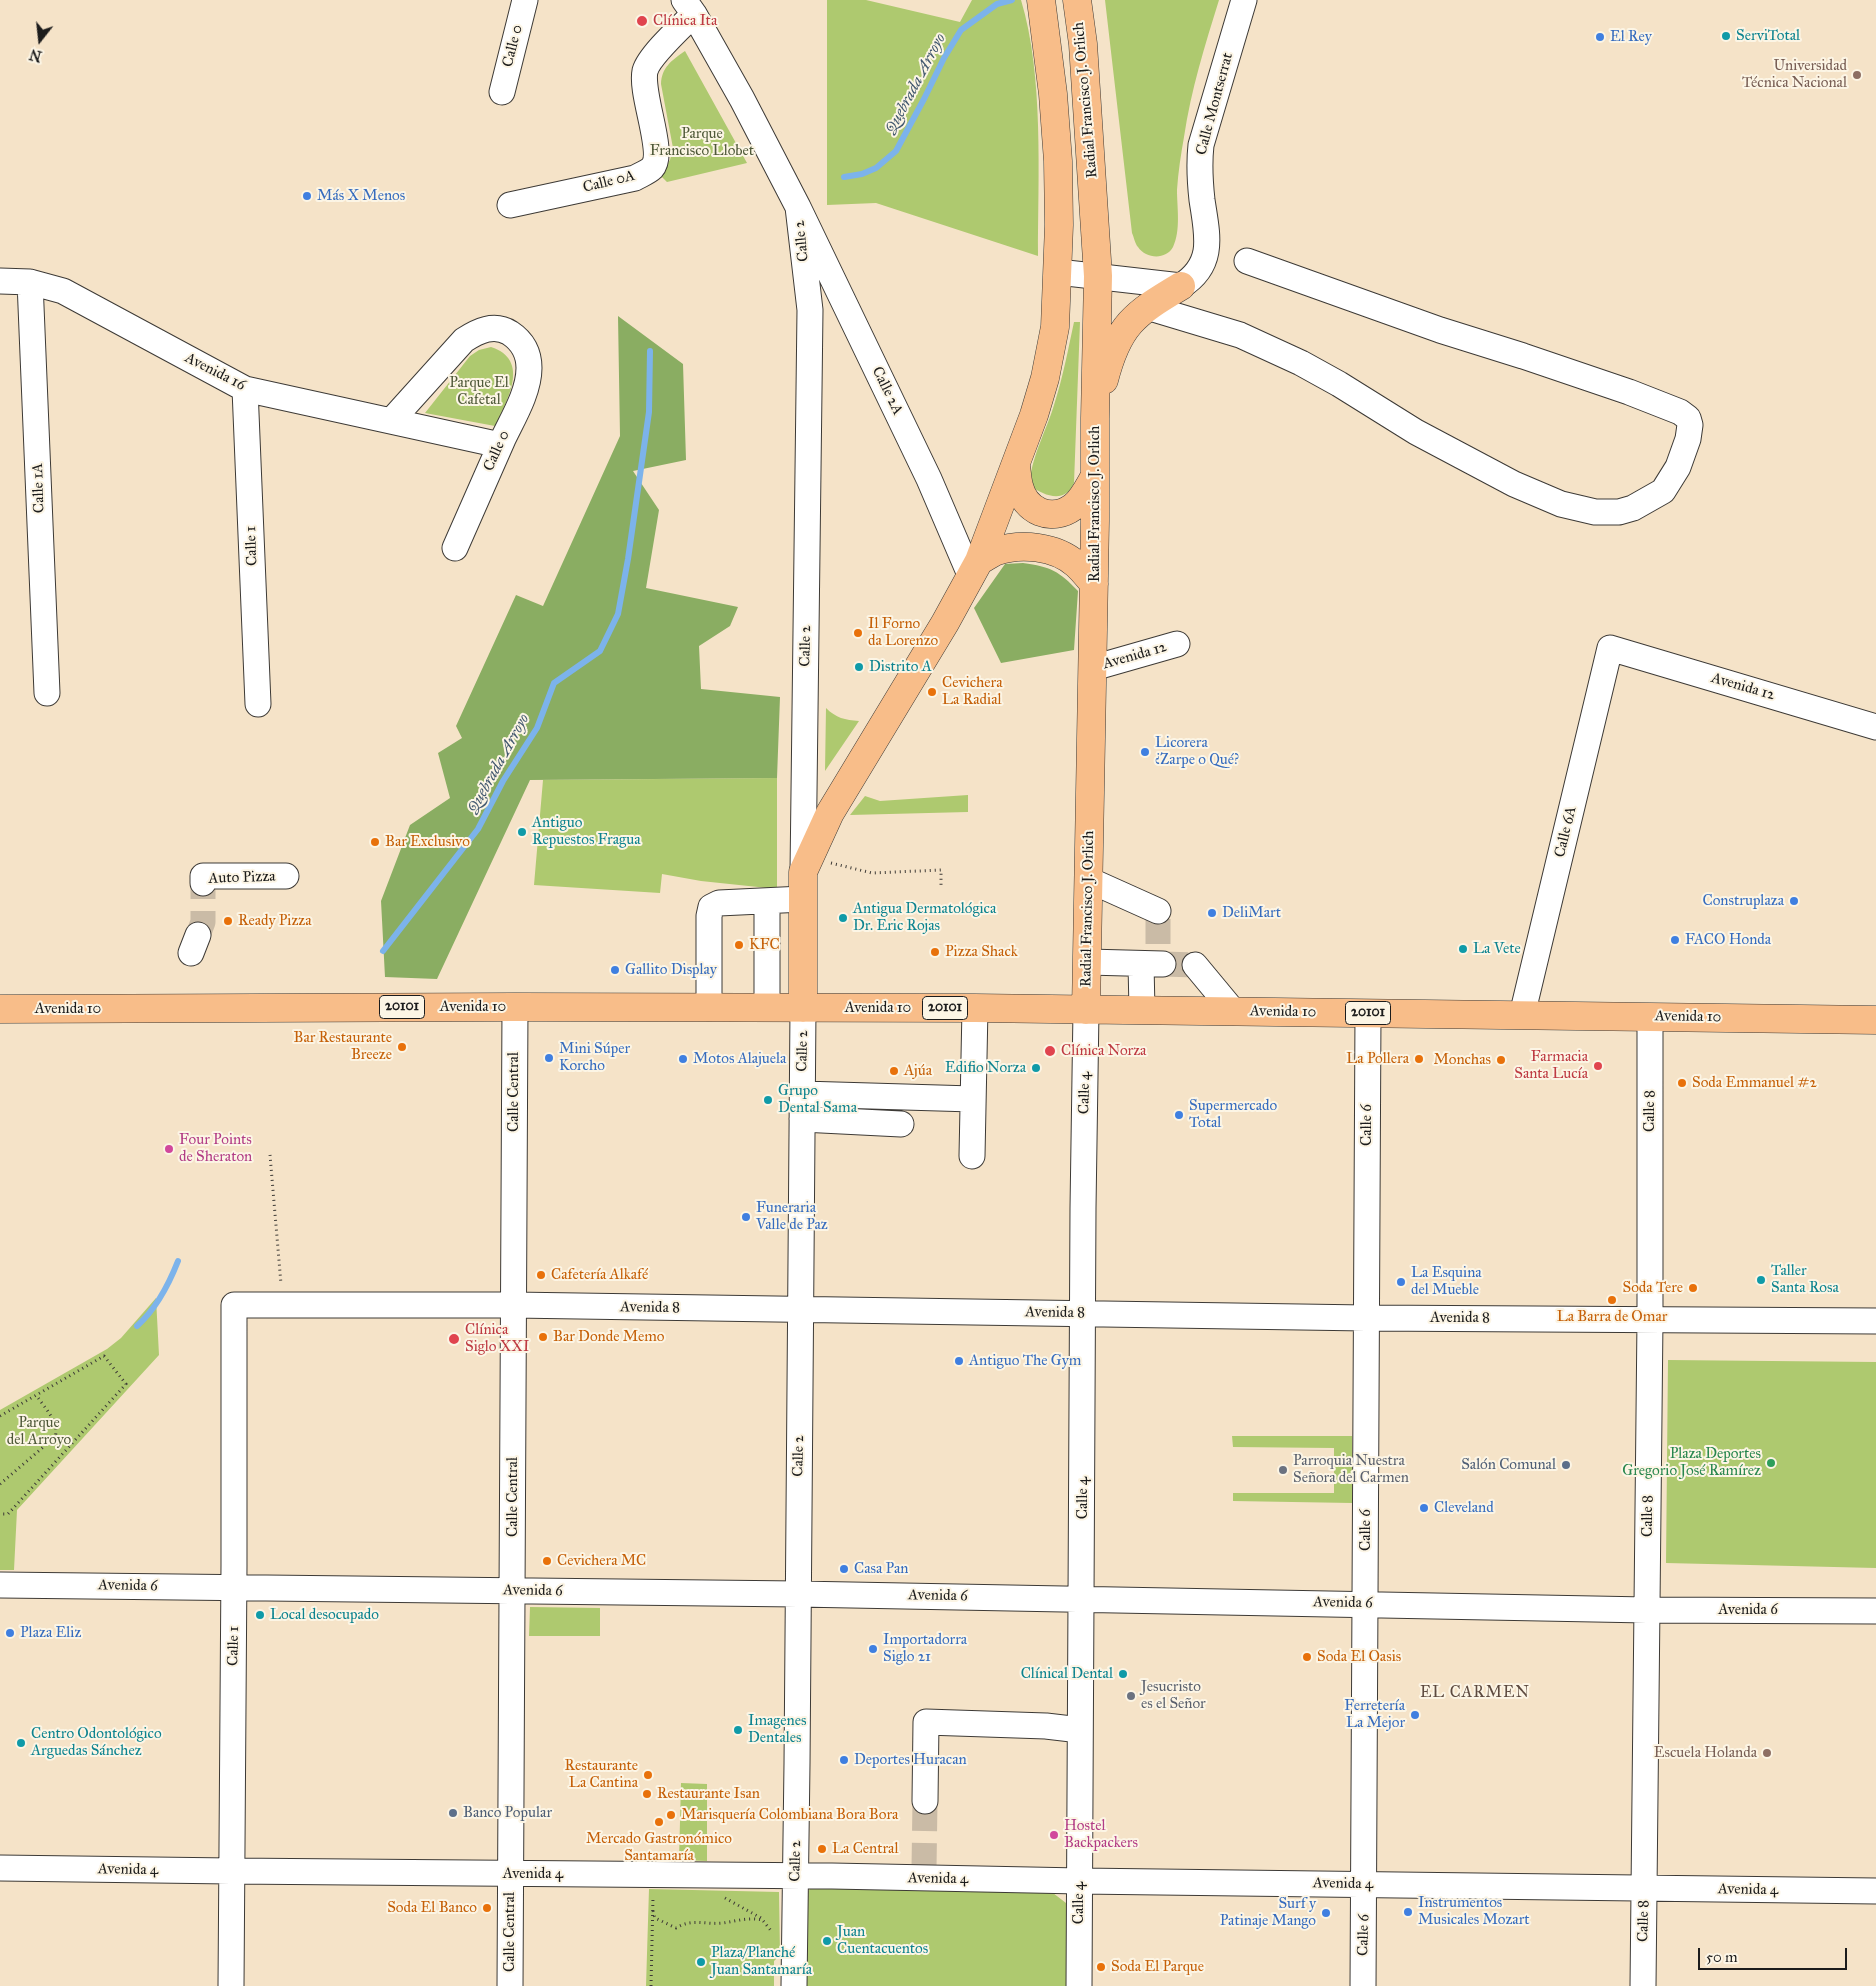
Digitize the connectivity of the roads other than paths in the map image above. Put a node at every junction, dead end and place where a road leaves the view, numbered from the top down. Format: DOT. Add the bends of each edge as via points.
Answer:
graph roads {
  1 [pos="525,0"];
  2 [pos="1041,0"];
  3 [pos="1077,0"];
  4 [pos="1244,0"];
  5 [pos="689,7"];
  6 [pos="502,92"];
  7 [pos="510,205"];
  8 [pos="798,206"];
  9 [pos="1247,261"];
  10 [pos="1058,272"];
  11 [pos="1098,276"];
  12 [pos="0,281"];
  13 [pos="30,282"];
  14 [pos="1181,286"];
  15 [pos="845,304"];
  16 [pos="1147,307"];
  17 [pos="810,310"];
  18 [pos="246,389"];
  19 [pos="1095,418"];
  20 [pos="391,421"];
  21 [pos="500,445"];
  22 [pos="1016,466"];
  23 [pos="1095,476"];
  24 [pos="454,548"];
  25 [pos="975,569"];
  26 [pos="1094,584"];
  27 [pos="1177,644"];
  28 [pos="1610,648"];
  29 [pos="1093,668"];
  30 [pos="47,693"];
  31 [pos="258,704"];
  32 [pos="1876,727"];
  33 [pos="806,865"];
  34 [pos="286,876"];
  35 [pos="1089,880"];
  36 [pos="203,883"];
  37 [pos="803,899"];
  38 [pos="767,901"];
  39 [pos="1158,912"];
  40 [pos="1088,962"];
  41 [pos="1195,965"];
  42 [pos="514,1007"];
  43 [pos="709,1008"];
  44 [pos="767,1008"];
  45 [pos="803,1008"];
  46 [pos="975,1008"];
  47 [pos="0,1009"];
  48 [pos="1876,1009"];
  49 [pos="1086,1010"];
  50 [pos="1142,1010"];
  51 [pos="1234,1012"];
  52 [pos="1368,1013"];
  53 [pos="1522,1015"];
  54 [pos="1650,1017"];
  55 [pos="1845,1019"];
  56 [pos="1876,1020"];
  57 [pos="802,1094"];
  58 [pos="973,1099"];
  59 [pos="802,1119"];
  60 [pos="901,1124"];
  61 [pos="972,1156"];
  62 [pos="234,1305"];
  63 [pos="513,1305"];
  64 [pos="801,1310"];
  65 [pos="1084,1314"];
  66 [pos="1366,1318"];
  67 [pos="1650,1319"];
  68 [pos="1876,1321"];
  69 [pos="0,1585"];
  70 [pos="234,1588"];
  71 [pos="512,1591"];
  72 [pos="798,1594"];
  73 [pos="1082,1599"];
  74 [pos="1365,1603"];
  75 [pos="1648,1610"];
  76 [pos="1876,1611"];
  77 [pos="1080,1730"];
  78 [pos="925,1801"];
  79 [pos="0,1868"];
  80 [pos="231,1872"];
  81 [pos="510,1874"];
  82 [pos="796,1876"];
  83 [pos="1080,1881"];
  84 [pos="1365,1884"];
  85 [pos="1644,1889"];
  86 [pos="1876,1891"];
  87 [pos="231,1986"];
  88 [pos="510,1986"];
  89 [pos="794,1986"];
  90 [pos="1079,1986"];
  91 [pos="1363,1986"];
  92 [pos="1643,1986"];
  1 -- 6 [label="street, Calle 0"];
  2 -- 10 [label="main road" via="1058,161"];
  3 -- 11 [label="main road, Radial Francisco J. Orlich" via="1084,44"];
  4 -- 14 [label="street, Calle Montserrat" via="1201,145 1199,161 1208,246 1204,261 1193,279"];
  5 -- 7 [label="street, Calle 0A" via="645,70 644,85 657,156 652,168 635,178"];
  5 -- 8 [label="street, Calle 2A"];
  8 -- 15 [label="street, Calle 2A"];
  8 -- 17 [label="street, Calle 2"];
  9 -- 16 [label="street" via="1680,412 1688,418 1690,425 1678,467 1663,491 1632,508 1619,512 1595,512 1561,504 1514,484 1416,432 1300,363 1240,335"];
  10 -- 11 [label="street"];
  10 -- 22 [label="main road" via="1055,328 1045,378"];
  11 -- 14 [label="street"];
  11 -- 19 [label="main road, Radial Francisco J. Orlich"];
  12 -- 13 [label="street, Avenida 16"];
  13 -- 18 [label="street, Avenida 16" via="63,291"];
  13 -- 30 [label="street, Calle 1A"];
  14 -- 16 [label="main road"];
  15 -- 17 [label="street" via="834,294 824,292 813,298"];
  15 -- 25 [label="street, Calle 2A"];
  16 -- 19 [label="main road" via="1118,338"];
  17 -- 33 [label="street, Calle 2"];
  18 -- 20 [label="street, Avenida 16"];
  18 -- 31 [label="street, Calle 1" via="245,610"];
  19 -- 23 [label="main road, Radial Francisco J. Orlich"];
  20 -- 21 [label="street, Avenida 16"];
  20 -- 21 [label="street, Calle 0" via="464,340 478,331 492,328 507,331 519,339 526,351 529,368 520,400"];
  21 -- 24 [label="street, Calle 0"];
  22 -- 23 [label="main road" via="1022,495 1040,513 1051,516 1081,500"];
  22 -- 25 [label="main road"];
  23 -- 26 [label="main road, Radial Francisco J. Orlich"];
  25 -- 26 [label="main road" via="996,551 1045,549 1076,564"];
  25 -- 33 [label="main road" via="830,813"];
  26 -- 29 [label="main road, Radial Francisco J. Orlich"];
  27 -- 29 [label="street, Avenida 12"];
  28 -- 32 [label="street, Avenida 12"];
  28 -- 53 [label="street, Calle 6A"];
  29 -- 35 [label="main road, Radial Francisco J. Orlich"];
  33 -- 37 [label="main road, Calle 2"];
  34 -- 36 [label="street, Auto Pizza" via="203,876"];
  35 -- 39 [label="street"];
  35 -- 40 [label="main road, Radial Francisco J. Orlich"];
  37 -- 38 [label="street"];
  37 -- 45 [label="main road, Calle 2"];
  38 -- 43 [label="street" via="719,903 711,907"];
  38 -- 44 [label="street"];
  40 -- 49 [label="main road, Radial Francisco J. Orlich"];
  40 -- 50 [label="street" via="1155,959"];
  41 -- 51 [label="street"];
  42 -- 43 [label="main road, Avenida 10 / 20101"];
  42 -- 47 [label="main road, Avenida 10 / 20101"];
  42 -- 63 [label="street, Calle Central"];
  43 -- 44 [label="main road, Avenida 10 / 20101"];
  44 -- 45 [label="main road, Avenida 10 / 20101"];
  45 -- 46 [label="main road, Avenida 10 / 20101"];
  45 -- 57 [label="street, Calle 2"];
  46 -- 49 [label="main road, Avenida 10 / 20101"];
  46 -- 58 [label="street"];
  48 -- 55 [label="main road"];
  49 -- 50 [label="main road, Avenida 10 / 20101"];
  49 -- 65 [label="street, Calle 4"];
  50 -- 51 [label="main road, Avenida 10 / 20101"];
  51 -- 52 [label="main road, Avenida 10 / 20101"];
  52 -- 53 [label="main road, Avenida 10 / 20101"];
  52 -- 66 [label="street, Calle 6"];
  53 -- 54 [label="main road, Avenida 10 / 20101"];
  54 -- 55 [label="main road, Avenida 10 / 20101"];
  54 -- 67 [label="street, Calle 8"];
  55 -- 56 [label="main road, Avenida 10 / 20101"];
  57 -- 58 [label="street"];
  57 -- 59 [label="street, Calle 2"];
  58 -- 61 [label="street"];
  59 -- 60 [label="street"];
  59 -- 64 [label="street, Calle 2"];
  62 -- 63 [label="street, Avenida 8"];
  62 -- 70 [label="street, Calle 1"];
  63 -- 64 [label="street, Avenida 8"];
  63 -- 71 [label="street, Calle Central"];
  64 -- 65 [label="street, Avenida 8"];
  64 -- 72 [label="street, Calle 2"];
  65 -- 66 [label="street, Avenida 8"];
  65 -- 73 [label="street, Calle 4"];
  66 -- 67 [label="street, Avenida 8"];
  66 -- 74 [label="street, Calle 6"];
  67 -- 68 [label="street, Avenida 8"];
  67 -- 75 [label="street, Calle 8"];
  69 -- 70 [label="street, Avenida 6"];
  70 -- 71 [label="street, Avenida 6"];
  70 -- 80 [label="street, Calle 1"];
  71 -- 72 [label="street, Avenida 6"];
  71 -- 81 [label="street, Calle Central"];
  72 -- 73 [label="street, Avenida 6"];
  72 -- 82 [label="street, Calle 2"];
  73 -- 74 [label="street, Avenida 6"];
  73 -- 77 [label="street, Calle 4"];
  74 -- 75 [label="street, Avenida 6"];
  74 -- 84 [label="street, Calle 6"];
  75 -- 76 [label="street, Avenida 6"];
  75 -- 85 [label="street, Calle 8"];
  77 -- 78 [label="street" via="926,1722"];
  77 -- 83 [label="street, Calle 4"];
  79 -- 80 [label="street, Avenida 4"];
  80 -- 81 [label="street, Avenida 4"];
  80 -- 87 [label="street, Calle 1"];
  81 -- 82 [label="street, Avenida 4"];
  81 -- 88 [label="street, Calle Central"];
  82 -- 83 [label="street, Avenida 4" via="924,1873"];
  82 -- 89 [label="street, Calle 2"];
  83 -- 84 [label="street, Avenida 4"];
  83 -- 90 [label="street, Calle 4"];
  84 -- 85 [label="street, Avenida 4"];
  84 -- 91 [label="street, Calle 6"];
  85 -- 86 [label="street, Avenida 4"];
  85 -- 92 [label="street, Calle 8"];
}
